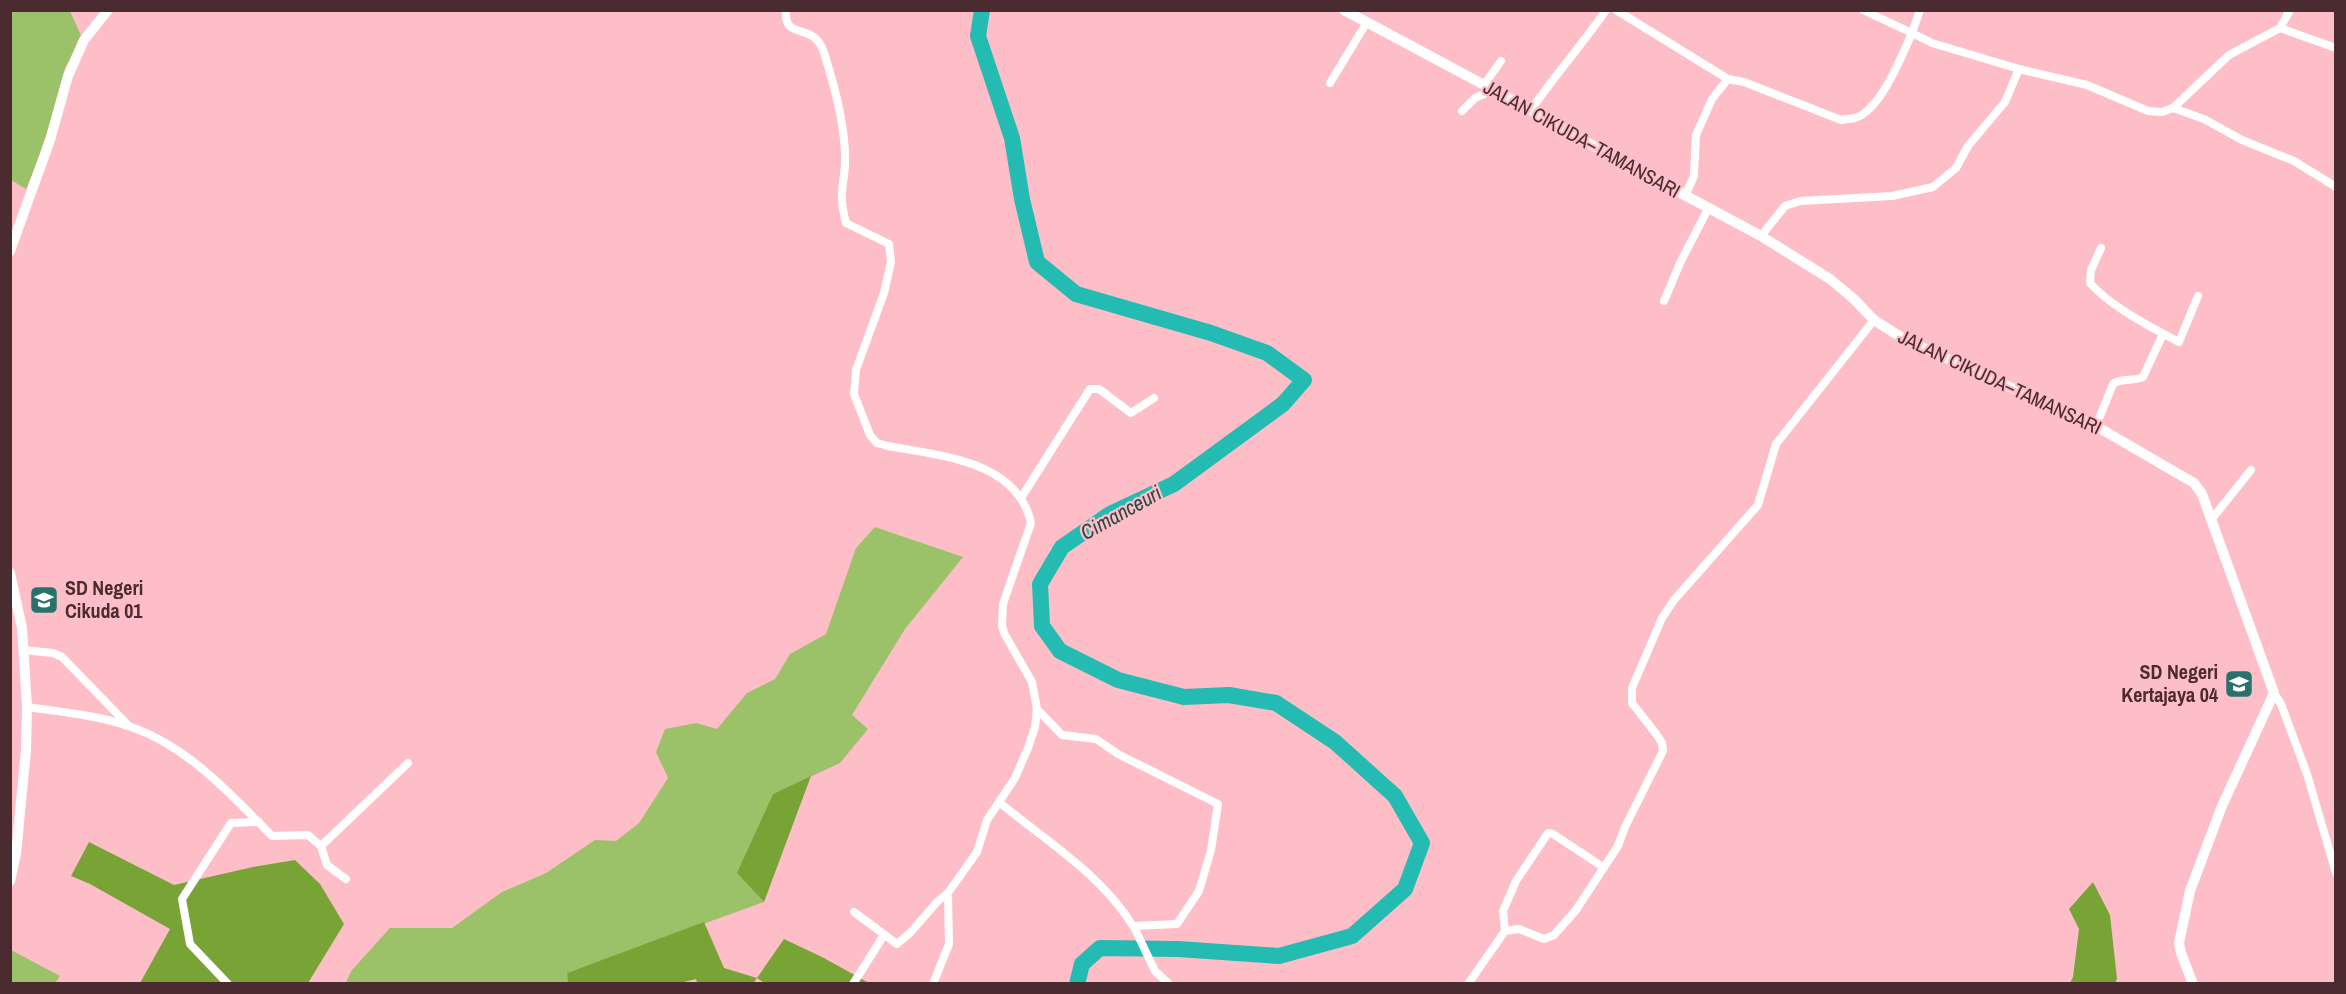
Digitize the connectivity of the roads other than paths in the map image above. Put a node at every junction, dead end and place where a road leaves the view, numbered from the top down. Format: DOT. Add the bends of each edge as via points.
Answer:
graph roads {
  1 [pos="108,10"];
  2 [pos="786,10"];
  3 [pos="1344,10"];
  4 [pos="1605,10"];
  5 [pos="1616,10"];
  6 [pos="1863,10"];
  7 [pos="1920,10"];
  8 [pos="2290,10"];
  9 [pos="1367,22"];
  10 [pos="2280,28"];
  11 [pos="1912,33"];
  12 [pos="2336,48"];
  13 [pos="1501,61"];
  14 [pos="2019,69"];
  15 [pos="1728,79"];
  16 [pos="1330,83"];
  17 [pos="1489,88"];
  18 [pos="2173,108"];
  19 [pos="1532,110"];
  20 [pos="1462,111"];
  21 [pos="2336,187"];
  22 [pos="1685,196"];
  23 [pos="1708,209"];
  24 [pos="1761,236"];
  25 [pos="11,248"];
  26 [pos="2101,248"];
  27 [pos="2198,296"];
  28 [pos="1664,301"];
  29 [pos="1874,320"];
  30 [pos="2163,334"];
  31 [pos="1154,398"];
  32 [pos="2096,426"];
  33 [pos="2251,470"];
  34 [pos="1021,498"];
  35 [pos="2211,520"];
  36 [pos="10,573"];
  37 [pos="13,603"];
  38 [pos="23,650"];
  39 [pos="2274,693"];
  40 [pos="27,707"];
  41 [pos="1037,709"];
  42 [pos="129,726"];
  43 [pos="408,763"];
  44 [pos="999,802"];
  45 [pos="259,822"];
  46 [pos="321,846"];
  47 [pos="1603,867"];
  48 [pos="2336,873"];
  49 [pos="346,879"];
  50 [pos="10,881"];
  51 [pos="948,893"];
  52 [pos="854,912"];
  53 [pos="1134,927"];
  54 [pos="1505,931"];
  55 [pos="884,935"];
  56 [pos="228,984"];
  57 [pos="853,984"];
  58 [pos="933,984"];
  59 [pos="1169,984"];
  60 [pos="1468,984"];
  61 [pos="2193,984"];
  1 -- 25 [label="street" via="84,40 68,76 50,140"];
  2 -- 34 [label="street" via="788,27 817,39 833,82 844,143 841,199 846,223 889,244 891,262 884,293 856,370 854,394 870,435 877,443 976,464 1004,480"];
  3 -- 9 [label="street, JALAN CIKUDA–TAMANSARI"];
  4 -- 19 [label="street"];
  5 -- 15 [label="street"];
  6 -- 11 [label="street"];
  7 -- 11 [label="street"];
  8 -- 10 [label="street"];
  9 -- 16 [label="street"];
  9 -- 17 [label="street, JALAN CIKUDA–TAMANSARI"];
  10 -- 12 [label="street"];
  10 -- 18 [label="street" via="2229,55"];
  11 -- 14 [label="street" via="1932,43"];
  11 -- 15 [label="street" via="1877,101 1856,118 1841,120"];
  13 -- 17 [label="street"];
  14 -- 18 [label="street" via="2087,85 2148,111"];
  14 -- 24 [label="street" via="2005,102 1968,146 1956,168 1933,187 1892,196 1800,201 1785,206"];
  15 -- 22 [label="street" via="1712,99 1696,135 1694,176"];
  17 -- 19 [label="street, JALAN CIKUDA–TAMANSARI"];
  17 -- 20 [label="street"];
  18 -- 21 [label="street" via="2294,161"];
  19 -- 22 [label="street, JALAN CIKUDA–TAMANSARI"];
  22 -- 23 [label="street, JALAN CIKUDA–TAMANSARI"];
  23 -- 24 [label="street, JALAN CIKUDA–TAMANSARI"];
  23 -- 28 [label="street"];
  24 -- 29 [label="street, JALAN CIKUDA–TAMANSARI" via="1830,279"];
  26 -- 30 [label="street" via="2090,283"];
  27 -- 30 [label="street" via="2179,342"];
  29 -- 32 [label="street, JALAN CIKUDA–TAMANSARI" via="1904,339"];
  29 -- 47 [label="street" via="1776,444 1758,506 1662,618 1632,688 1632,703 1657,735 1663,751 1618,846"];
  30 -- 32 [label="street" via="2143,377 2113,384"];
  31 -- 34 [label="street" via="1131,413 1099,389 1090,389"];
  32 -- 35 [label="street, JALAN CIKUDA–TAMANSARI" via="2194,483"];
  33 -- 35 [label="street"];
  34 -- 41 [label="street" via="1031,523 1003,604 1002,625 1032,682"];
  35 -- 39 [label="street, JALAN CIKUDA–TAMANSARI"];
  36 -- 37 [label="street"];
  37 -- 38 [label="street" via="22,628"];
  38 -- 40 [label="street"];
  38 -- 42 [label="street" via="62,657"];
  39 -- 48 [label="street" via="2307,774"];
  39 -- 61 [label="street" via="2222,806 2190,891 2179,943"];
  40 -- 42 [label="street"];
  40 -- 50 [label="street" via="24,773"];
  41 -- 44 [label="street" via="1029,748"];
  41 -- 44 [label="street" via="1062,735 1096,739 1218,804 1199,891 1177,924 1133,926 1122,908 1067,854"];
  42 -- 45 [label="street" via="189,756"];
  43 -- 46 [label="street"];
  44 -- 51 [label="street" via="987,820 977,852"];
  45 -- 46 [label="street" via="272,836 308,835"];
  45 -- 56 [label="street" via="231,823 182,899 190,944"];
  46 -- 49 [label="street" via="327,865"];
  47 -- 54 [label="street" via="1576,910 1554,935 1544,939 1519,929"];
  47 -- 54 [label="street" via="1548,833 1516,881 1503,911"];
  51 -- 55 [label="street" via="897,944"];
  51 -- 58 [label="street" via="949,944"];
  52 -- 55 [label="street"];
  53 -- 59 [label="street" via="1155,971"];
  54 -- 60 [label="street"];
  55 -- 57 [label="street"];
}
